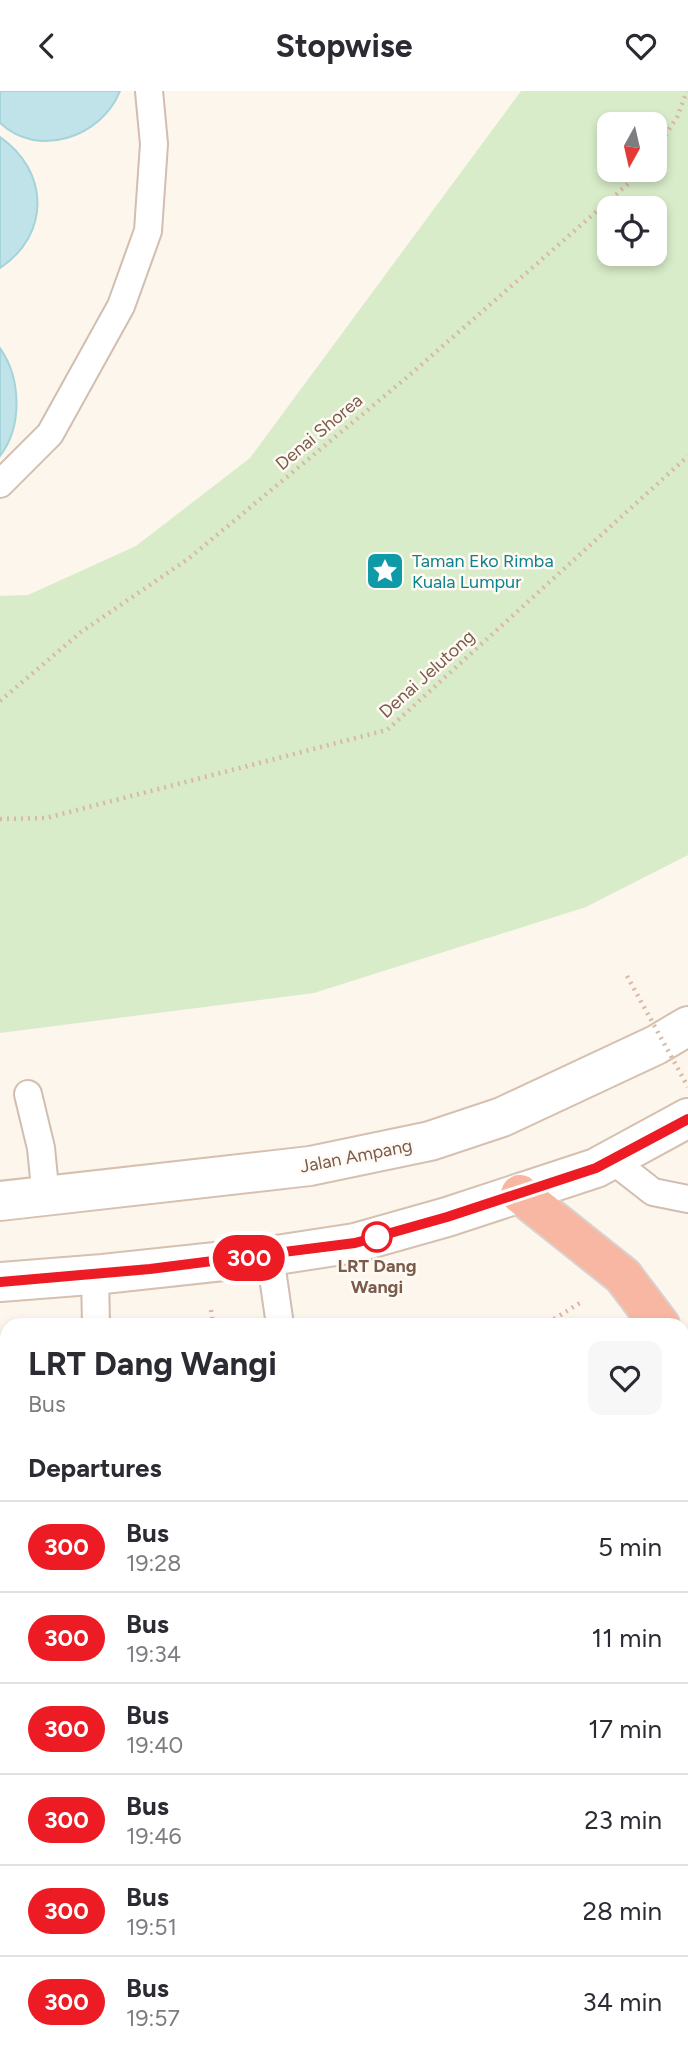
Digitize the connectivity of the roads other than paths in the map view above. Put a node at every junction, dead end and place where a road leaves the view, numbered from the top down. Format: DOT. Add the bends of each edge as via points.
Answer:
graph roads {
  1 [pos="149,91"];
  2 [pos="0,484"];
  3 [pos="688,1026"];
  4 [pos="28,1094"];
  5 [pos="688,1118"];
  6 [pos="612,1160"];
  7 [pos="520,1194"];
  8 [pos="46,1198"];
  9 [pos="688,1199"];
  10 [pos="0,1201"];
  11 [pos="270,1256"];
  12 [pos="94,1275"];
  13 [pos="0,1282"];
  14 [pos="96,1318"];
  15 [pos="279,1318"];
  16 [pos="655,1318"];
  1 -- 2 [label="lane" via="154,144 148,231 121,306 50,434"];
  3 -- 8 [label="street, Jalan Ampang" via="502,1117 430,1141 310,1167"];
  4 -- 8 [label="lane"];
  5 -- 6 [label="street"];
  6 -- 7 [label="street"];
  6 -- 9 [label="lane" via="653,1192"];
  7 -- 11 [label="street" via="355,1243"];
  7 -- 16 [label="highway" via="624,1276"];
  8 -- 10 [label="street, Jalan Ampang"];
  11 -- 12 [label="street"];
  11 -- 15 [label="lane"];
  12 -- 13 [label="street"];
  12 -- 14 [label="lane"];
}
